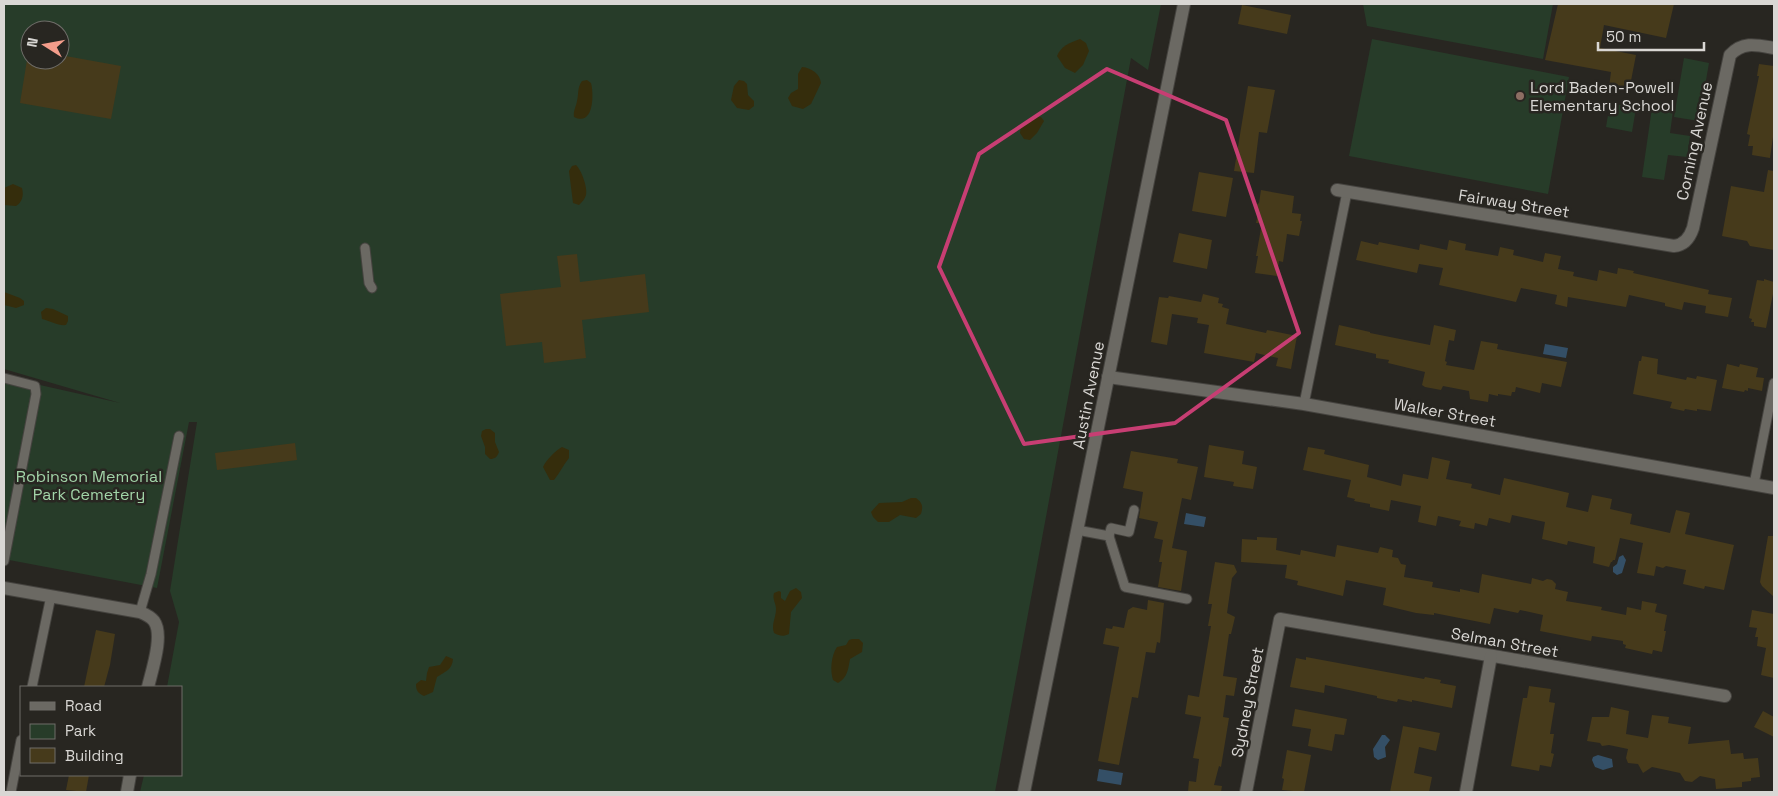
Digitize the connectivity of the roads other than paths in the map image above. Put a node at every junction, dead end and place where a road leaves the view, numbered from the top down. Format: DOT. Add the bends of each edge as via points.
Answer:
graph roads {
  1 [pos="1184,4"];
  2 [pos="1774,48"];
  3 [pos="1342,191"];
  4 [pos="1685,242"];
  5 [pos="365,248"];
  6 [pos="372,288"];
  7 [pos="1108,377"];
  8 [pos="4,378"];
  9 [pos="1774,382"];
  10 [pos="1304,404"];
  11 [pos="179,436"];
  12 [pos="1754,484"];
  13 [pos="1774,488"];
  14 [pos="1134,510"];
  15 [pos="1077,530"];
  16 [pos="1109,536"];
  17 [pos="4,561"];
  18 [pos="4,588"];
  19 [pos="51,596"];
  20 [pos="1187,599"];
  21 [pos="143,613"];
  22 [pos="1280,619"];
  23 [pos="1491,656"];
  24 [pos="32,686"];
  25 [pos="148,686"];
  26 [pos="1725,696"];
  27 [pos="20,745"];
  28 [pos="130,776"];
  29 [pos="11,792"];
  30 [pos="127,792"];
  31 [pos="1024,792"];
  32 [pos="1246,792"];
  33 [pos="1466,792"];
  1 -- 7 [label="street, Austin Avenue"];
  2 -- 4 [label="street, Corning Avenue" via="1751,44 1737,48 1730,55 1693,228"];
  3 -- 4 [label="street, Fairway Street" via="1674,246"];
  3 -- 10 [label="lane"];
  5 -- 6 [label="lane"];
  7 -- 10 [label="street, Walker Street"];
  7 -- 15 [label="street, Austin Avenue"];
  8 -- 17 [label="lane" via="35,386 36,394"];
  9 -- 12 [label="lane"];
  10 -- 12 [label="street, Walker Street"];
  11 -- 21 [label="lane"];
  12 -- 13 [label="street, Walker Street"];
  14 -- 16 [label="lane" via="1129,532 1111,528"];
  15 -- 16 [label="lane"];
  15 -- 31 [label="street, Austin Avenue"];
  16 -- 20 [label="lane" via="1125,587"];
  18 -- 19 [label="street"];
  19 -- 21 [label="street"];
  19 -- 24 [label="lane"];
  21 -- 25 [label="street" via="154,621 159,636"];
  22 -- 23 [label="street, Selman Street"];
  22 -- 32 [label="street, Sydney Street"];
  23 -- 26 [label="street, Selman Street"];
  23 -- 33 [label="street"];
  27 -- 29 [label="lane"];
  28 -- 30 [label="street"];
}
